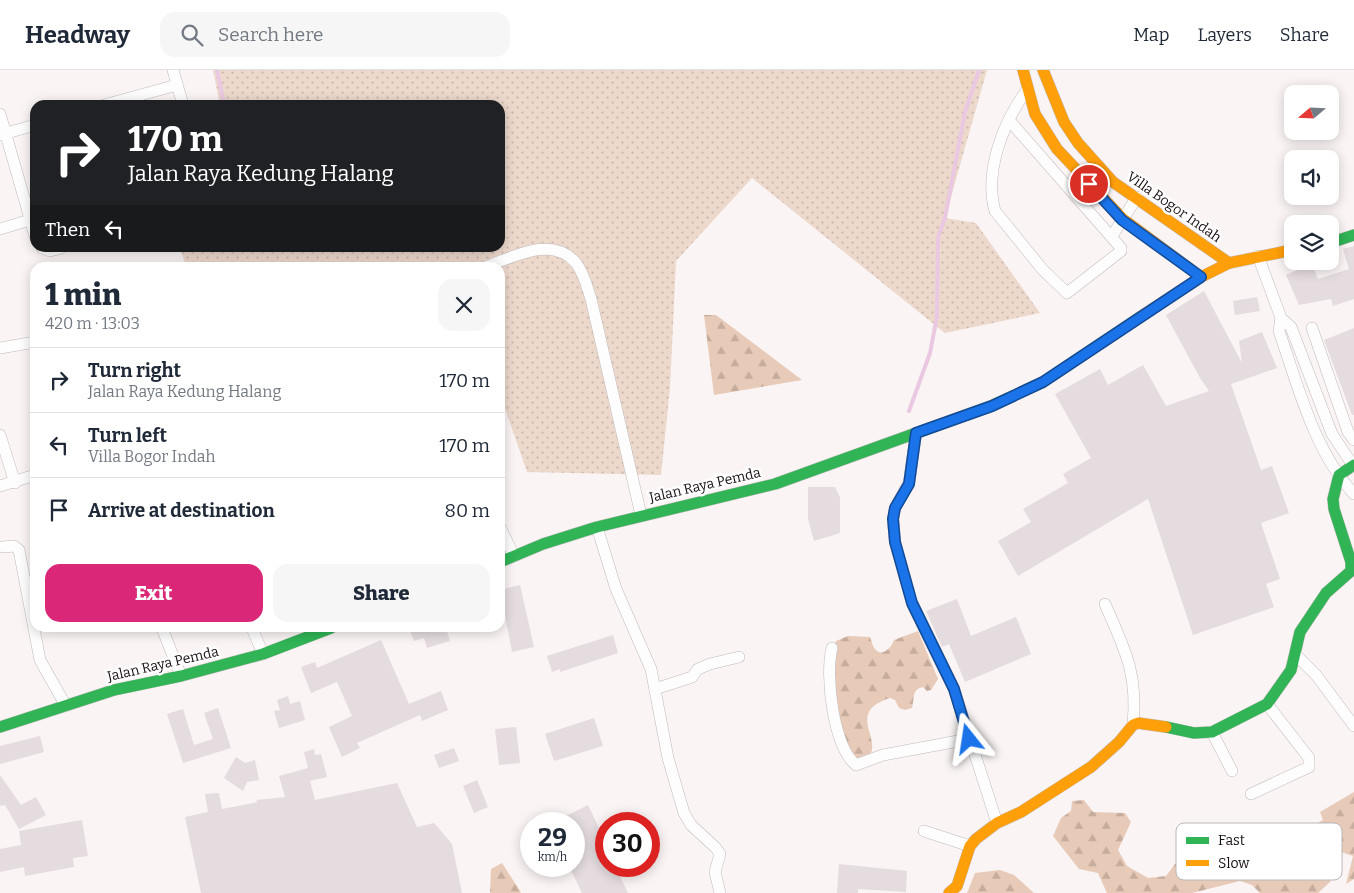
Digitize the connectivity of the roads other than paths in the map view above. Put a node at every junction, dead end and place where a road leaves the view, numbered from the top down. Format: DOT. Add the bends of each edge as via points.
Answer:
graph roads {
  1 [pos="173,70"];
  2 [pos="1023,70"];
  3 [pos="1043,70"];
  4 [pos="177,85"];
  5 [pos="1027,90"];
  6 [pos="127,100"];
  7 [pos="182,100"];
  8 [pos="0,114"];
  9 [pos="1009,120"];
  10 [pos="30,126"];
  11 [pos="3,134"];
  12 [pos="1138,197"];
  13 [pos="30,220"];
  14 [pos="1122,220"];
  15 [pos="0,229"];
  16 [pos="1354,234"];
  17 [pos="1112,236"];
  18 [pos="1339,240"];
  19 [pos="1174,241"];
  20 [pos="1284,251"];
  21 [pos="1258,256"];
  22 [pos="500,262"];
  23 [pos="1229,263"];
  24 [pos="1201,277"];
  25 [pos="1281,318"];
  26 [pos="1312,328"];
  27 [pos="30,343"];
  28 [pos="0,348"];
  29 [pos="916,433"];
  30 [pos="0,435"];
  31 [pos="1354,440"];
  32 [pos="1354,465"];
  33 [pos="1339,475"];
  34 [pos="30,477"];
  35 [pos="15,483"];
  36 [pos="0,486"];
  37 [pos="1354,494"];
  38 [pos="641,515"];
  39 [pos="598,526"];
  40 [pos="505,537"];
  41 [pos="2,547"];
  42 [pos="514,556"];
  43 [pos="505,560"];
  44 [pos="1105,604"];
  45 [pos="30,608"];
  46 [pos="35,632"];
  47 [pos="164,632"];
  48 [pos="254,632"];
  49 [pos="306,632"];
  50 [pos="832,648"];
  51 [pos="263,654"];
  52 [pos="1295,654"];
  53 [pos="739,657"];
  54 [pos="181,676"];
  55 [pos="655,688"];
  56 [pos="1267,704"];
  57 [pos="66,706"];
  58 [pos="1133,725"];
  59 [pos="1354,726"];
  60 [pos="0,727"];
  61 [pos="1212,732"];
  62 [pos="969,739"];
  63 [pos="1232,771"];
  64 [pos="1251,794"];
  65 [pos="997,823"];
  66 [pos="924,831"];
  67 [pos="970,846"];
  68 [pos="720,893"];
  69 [pos="949,893"];
  1 -- 4 [label="street"];
  2 -- 5 [label="main road, Villa Bogor Indah"];
  3 -- 12 [label="main road, Villa Bogor Indah" via="1058,108 1078,143 1113,182"];
  4 -- 6 [label="street"];
  4 -- 7 [label="street"];
  5 -- 9 [label="street"];
  5 -- 14 [label="main road, Villa Bogor Indah" via="1038,121 1058,149"];
  8 -- 11 [label="street"];
  9 -- 17 [label="street"];
  9 -- 17 [label="street" via="992,177 992,200 995,211 1043,270 1067,293 1121,251"];
  10 -- 11 [label="street"];
  11 -- 13 [label="street"];
  12 -- 14 [label="street"];
  12 -- 19 [label="main road, Villa Bogor Indah"];
  13 -- 15 [label="street"];
  14 -- 17 [label="street"];
  14 -- 19 [label="main road, Villa Bogor Indah"];
  16 -- 18 [label="main road"];
  19 -- 23 [label="main road, Villa Bogor Indah"];
  19 -- 24 [label="main road, Villa Bogor Indah"];
  20 -- 21 [label="main road, Jalan Raya Pemda"];
  21 -- 23 [label="main road, Jalan Raya Pemda"];
  21 -- 25 [label="street"];
  22 -- 38 [label="street" via="538,249 548,249 566,254 579,267 591,299"];
  23 -- 24 [label="main road, Jalan Raya Pemda"];
  24 -- 29 [label="main road, Jalan Raya Pemda" via="1043,382 992,406"];
  25 -- 32 [label="street" via="1291,327 1332,434"];
  25 -- 33 [label="street" via="1279,331 1296,379 1320,443"];
  26 -- 31 [label="street" via="1348,432"];
  27 -- 28 [label="street"];
  29 -- 38 [label="main road, Jalan Raya Pemda" via="775,484"];
  29 -- 62 [label="street" via="909,484 895,508 895,542 912,603 954,689"];
  30 -- 35 [label="street"];
  32 -- 33 [label="main road"];
  33 -- 37 [label="street"];
  33 -- 52 [label="main road" via="1332,500 1351,571 1326,593 1300,632"];
  34 -- 35 [label="street"];
  35 -- 36 [label="street"];
  38 -- 39 [label="main road, Jalan Raya Pemda"];
  39 -- 42 [label="main road, Jalan Raya Pemda"];
  39 -- 55 [label="street" via="616,589 646,654"];
  40 -- 42 [label="street"];
  41 -- 45 [label="street" via="14,546 19,550"];
  42 -- 43 [label="main road, Jalan Raya Pemda"];
  44 -- 58 [label="street" via="1125,650 1134,681"];
  46 -- 57 [label="street" via="40,660"];
  47 -- 54 [label="street"];
  48 -- 51 [label="street"];
  49 -- 51 [label="main road, Jalan Raya Pemda"];
  50 -- 62 [label="street" via="828,663 831,707 848,753 856,764 883,755"];
  51 -- 54 [label="main road, Jalan Raya Pemda"];
  52 -- 56 [label="main road" via="1291,670"];
  52 -- 59 [label="street" via="1316,675"];
  53 -- 55 [label="street" via="710,664 698,669 692,677"];
  54 -- 57 [label="main road, Jalan Raya Pemda" via="114,690"];
  55 -- 68 [label="street" via="668,758 684,813 691,825 720,854 716,872"];
  56 -- 61 [label="main road"];
  56 -- 64 [label="street" via="1309,758 1309,767"];
  57 -- 60 [label="main road, Jalan Raya Pemda"];
  58 -- 61 [label="main road" via="1145,723 1194,733"];
  58 -- 65 [label="main road" via="1091,767 1021,812"];
  61 -- 63 [label="street"];
  62 -- 65 [label="street"];
  65 -- 67 [label="main road"];
  66 -- 67 [label="street"];
  67 -- 69 [label="main road" via="957,886"];
}
